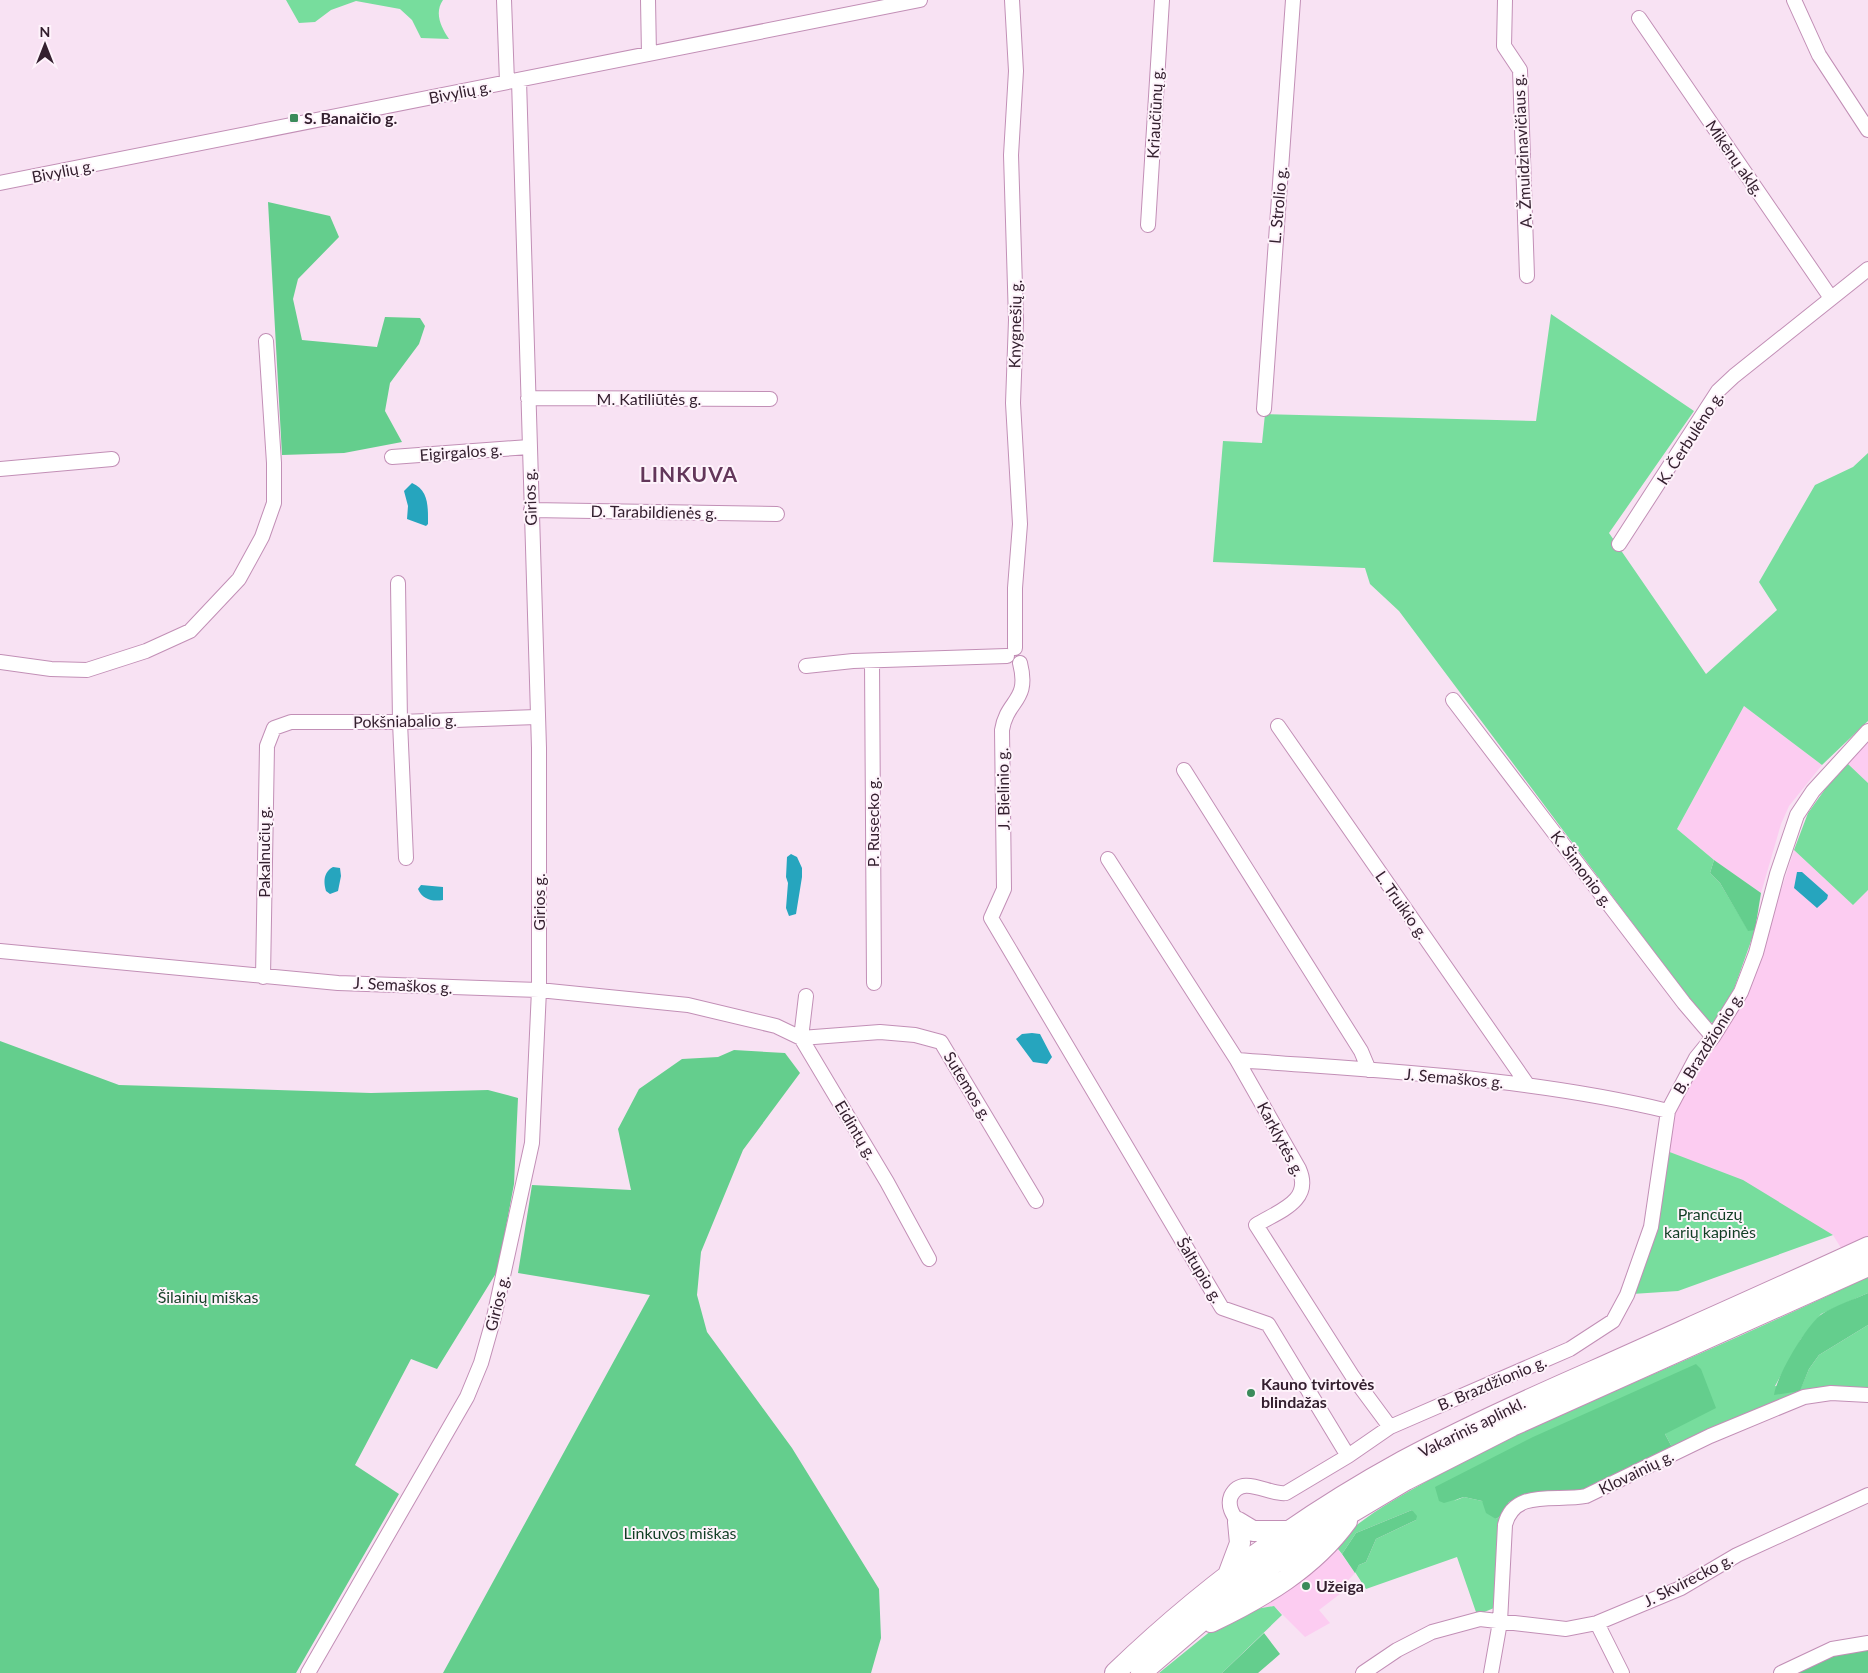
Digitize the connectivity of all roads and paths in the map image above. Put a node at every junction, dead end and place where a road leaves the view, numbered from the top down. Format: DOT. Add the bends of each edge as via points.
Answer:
graph roads {
  1 [pos="504,0"];
  2 [pos="648,0"];
  3 [pos="920,0"];
  4 [pos="1012,0"];
  5 [pos="1162,0"];
  6 [pos="1293,0"];
  7 [pos="1505,0"];
  8 [pos="1794,0"];
  9 [pos="1639,18"];
  10 [pos="649,54"];
  11 [pos="513,81"];
  12 [pos="1868,130"];
  13 [pos="0,183"];
  14 [pos="1148,225"];
  15 [pos="1868,269"];
  16 [pos="1527,276"];
  17 [pos="1832,298"];
  18 [pos="266,341"];
  19 [pos="528,398"];
  20 [pos="770,399"];
  21 [pos="1264,409"];
  22 [pos="529,447"];
  23 [pos="392,458"];
  24 [pos="112,459"];
  25 [pos="0,469"];
  26 [pos="531,510"];
  27 [pos="777,514"];
  28 [pos="1619,544"];
  29 [pos="398,583"];
  30 [pos="1011,652"];
  31 [pos="872,661"];
  32 [pos="0,662"];
  33 [pos="1020,663"];
  34 [pos="806,666"];
  35 [pos="1452,700"];
  36 [pos="537,717"];
  37 [pos="400,722"];
  38 [pos="1278,726"];
  39 [pos="274,728"];
  40 [pos="1868,731"];
  41 [pos="1184,770"];
  42 [pos="406,858"];
  43 [pos="1108,859"];
  44 [pos="991,918"];
  45 [pos="0,951"];
  46 [pos="262,977"];
  47 [pos="874,983"];
  48 [pos="539,990"];
  49 [pos="806,996"];
  50 [pos="1713,1037"];
  51 [pos="801,1038"];
  52 [pos="1237,1060"];
  53 [pos="1369,1070"];
  54 [pos="1527,1084"];
  55 [pos="1668,1110"];
  56 [pos="1036,1201"];
  57 [pos="1868,1247"];
  58 [pos="929,1259"];
  59 [pos="1868,1266"];
  60 [pos="1868,1395"];
  61 [pos="1390,1427"];
  62 [pos="1348,1456"];
  63 [pos="1868,1495"];
  64 [pos="1238,1522"];
  65 [pos="1290,1531"];
  66 [pos="1227,1576"];
  67 [pos="1500,1622"];
  68 [pos="1597,1623"];
  69 [pos="1868,1643"];
  70 [pos="308,1673"];
  71 [pos="1115,1673"];
  72 [pos="1140,1673"];
  73 [pos="1363,1673"];
  74 [pos="1491,1673"];
  75 [pos="1622,1673"];
  76 [pos="1782,1673"];
  1 -- 11 [label="street, Girios g."];
  2 -- 10 [label="street"];
  3 -- 10 [label="street, Bivylių g."];
  4 -- 30 [label="street, Knygnešių g." via="1016,71 1011,155 1016,320 1013,403 1020,524"];
  5 -- 14 [label="street, Kriaučiūnų g."];
  6 -- 21 [label="street, L. Strolio g."];
  7 -- 16 [label="street, A. Žmuidzinavičiaus g." via="1504,46 1520,70"];
  8 -- 12 [label="street" via="1819,55"];
  9 -- 17 [label="street, Mikėnų aklg."];
  10 -- 11 [label="street, Bivylių g."];
  11 -- 13 [label="street, Bivylių g."];
  11 -- 19 [label="street, Girios g."];
  15 -- 17 [label="street, K. Čerbulėno g."];
  17 -- 28 [label="street, K. Čerbulėno g." via="1718,391"];
  18 -- 32 [label="street" via="274,503 262,537 240,579 190,631 146,651 87,670"];
  19 -- 20 [label="street, M. Katiliūtės g."];
  19 -- 22 [label="street, Girios g."];
  22 -- 23 [label="street, Eigirgalos g."];
  22 -- 26 [label="street, Girios g."];
  24 -- 25 [label="street"];
  26 -- 27 [label="street, D. Tarabildienės g."];
  26 -- 36 [label="street, Girios g."];
  29 -- 37 [label="street"];
  30 -- 31 [label="street"];
  30 -- 33 [label="street, Knygnešių g." via="1020,650 1023,655"];
  31 -- 34 [label="street"];
  31 -- 47 [label="street, P. Rusecko g."];
  33 -- 44 [label="street, J. Bielinio g." via="1022,692 1004,720 1002,730 1004,889"];
  35 -- 50 [label="street, K. Šimonio g."];
  36 -- 37 [label="street, Pokšniabalio g."];
  36 -- 48 [label="street, Girios g." via="540,748"];
  37 -- 39 [label="street, Pokšniabalio g." via="291,722"];
  37 -- 42 [label="street"];
  38 -- 54 [label="street, L. Truikio g."];
  39 -- 46 [label="street, Pakalnučių g." via="267,746"];
  40 -- 50 [label="street, B. Brazdžionio g." via="1813,791 1797,815 1749,971"];
  41 -- 53 [label="street" via="1361,1051"];
  43 -- 52 [label="street, Karklytės g."];
  44 -- 62 [label="street, Šaltupio g." via="1222,1308 1268,1324"];
  45 -- 46 [label="street, J. Semaškos g."];
  46 -- 48 [label="street, J. Semaškos g." via="421,987"];
  48 -- 51 [label="street, J. Semaškos g." via="688,1005 776,1026"];
  48 -- 70 [label="street, Girios g." via="532,1143 481,1363 467,1397"];
  49 -- 51 [label="street"];
  50 -- 55 [label="street, B. Brazdžionio g." via="1696,1058"];
  51 -- 56 [label="street, Sutemos g." via="880,1032 942,1042"];
  51 -- 58 [label="street, Eidintų g."];
  52 -- 53 [label="street, J. Semaškos g."];
  52 -- 61 [label="street, Karklytės g." via="1304,1180 1294,1202 1256,1225 1353,1377"];
  53 -- 54 [label="street, J. Semaškos g."];
  54 -- 55 [label="street, J. Semaškos g." via="1617,1098"];
  55 -- 61 [label="street, B. Brazdžionio g." via="1652,1227 1627,1295 1613,1321 1570,1349"];
  57 -- 65 [label="highway, Vakarinis aplinkl." via="1450,1436 1370,1480"];
  59 -- 72 [label="highway, Vakarinis aplinkl." via="1439,1462 1355,1509 1321,1553 1262,1597 1182,1635"];
  60 -- 67 [label="street, Klovainių g." via="1831,1393 1804,1397 1710,1436 1586,1496 1521,1501 1508,1512 1505,1525"];
  61 -- 62 [label="street, B. Brazdžionio g."];
  62 -- 64 [label="street" via="1286,1493 1278,1495 1251,1485 1234,1492 1230,1506"];
  63 -- 68 [label="street, J. Skvirecko g." via="1737,1555 1681,1588"];
  64 -- 65 [label="highway" via="1253,1531"];
  64 -- 66 [label="highway" via="1240,1543"];
  65 -- 66 [label="highway, Vakarinis aplinkl."];
  66 -- 71 [label="highway, Vakarinis aplinkl."];
  67 -- 68 [label="street, J. Skvirecko g." via="1566,1629"];
  67 -- 73 [label="street, J. Skvirecko g." via="1480,1618 1432,1632"];
  67 -- 74 [label="street, Klovainių g."];
  68 -- 75 [label="street"];
  69 -- 76 [label="street" via="1832,1649"];
}
